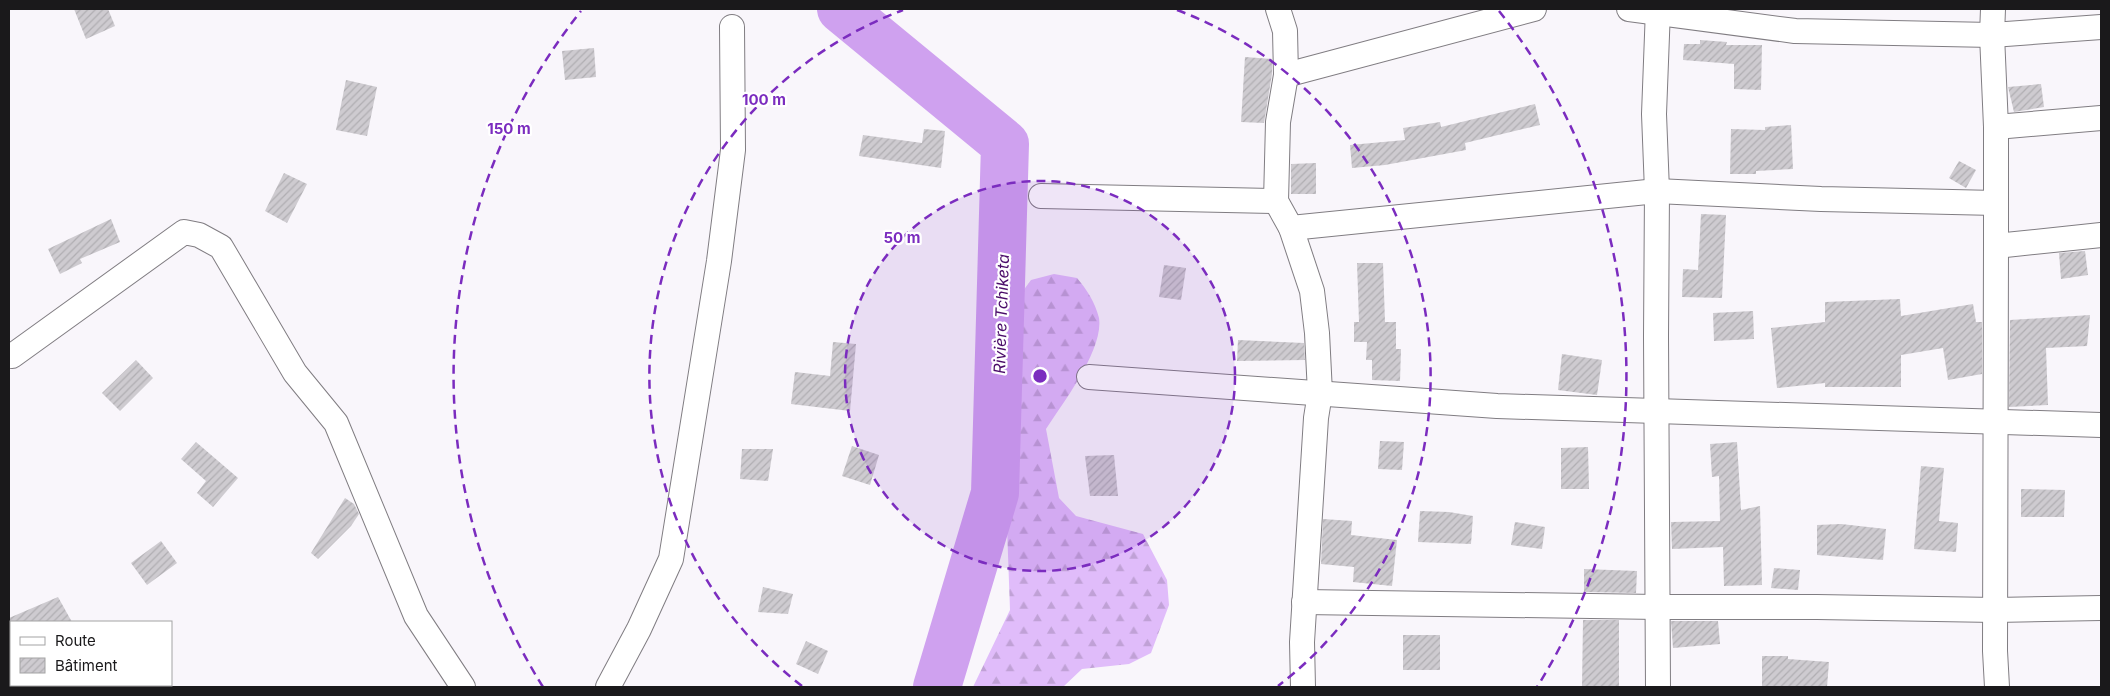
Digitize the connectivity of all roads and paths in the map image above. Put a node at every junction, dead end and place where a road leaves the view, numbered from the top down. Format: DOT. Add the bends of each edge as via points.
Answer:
graph roads {
  1 [pos="1278,9"];
  2 [pos="1534,9"];
  3 [pos="1628,9"];
  4 [pos="1993,9"];
  5 [pos="1659,12"];
  6 [pos="2101,27"];
  7 [pos="732,28"];
  8 [pos="1992,35"];
  9 [pos="1286,75"];
  10 [pos="2101,118"];
  11 [pos="1996,127"];
  12 [pos="1657,191"];
  13 [pos="1041,196"];
  14 [pos="1276,202"];
  15 [pos="1996,204"];
  16 [pos="1291,228"];
  17 [pos="2101,235"];
  18 [pos="1996,246"];
  19 [pos="9,355"];
  20 [pos="1089,377"];
  21 [pos="1320,393"];
  22 [pos="1657,412"];
  23 [pos="1996,422"];
  24 [pos="2101,425"];
  25 [pos="1304,602"];
  26 [pos="1658,607"];
  27 [pos="2101,608"];
  28 [pos="1995,610"];
  29 [pos="463,687"];
  30 [pos="608,687"];
  31 [pos="1303,687"];
  32 [pos="1658,687"];
  33 [pos="1997,687"];
  1 -- 9 [label="street" via="1285,31"];
  2 -- 9 [label="street"];
  3 -- 5 [label="street"];
  4 -- 8 [label="street"];
  5 -- 8 [label="street" via="1795,31"];
  5 -- 12 [label="street" via="1654,114"];
  6 -- 8 [label="street"];
  7 -- 30 [label="street" via="732,159 720,261 671,559"];
  8 -- 11 [label="street"];
  9 -- 14 [label="street" via="1278,122"];
  10 -- 11 [label="street"];
  11 -- 15 [label="street"];
  12 -- 15 [label="street"];
  12 -- 16 [label="street"];
  12 -- 22 [label="street"];
  13 -- 14 [label="street"];
  14 -- 16 [label="street"];
  15 -- 18 [label="street"];
  16 -- 21 [label="street" via="1312,292"];
  17 -- 18 [label="street"];
  18 -- 23 [label="street"];
  19 -- 29 [label="street" via="12,356 184,232 200,235 221,247 295,373 336,422 416,616"];
  20 -- 21 [label="street"];
  21 -- 22 [label="street" via="1496,406"];
  21 -- 25 [label="street"];
  22 -- 23 [label="street"];
  22 -- 26 [label="street"];
  23 -- 24 [label="street"];
  23 -- 28 [label="street"];
  25 -- 26 [label="street"];
  25 -- 31 [label="street"];
  26 -- 28 [label="street"];
  26 -- 32 [label="street"];
  27 -- 28 [label="street"];
  28 -- 33 [label="street"];
}
